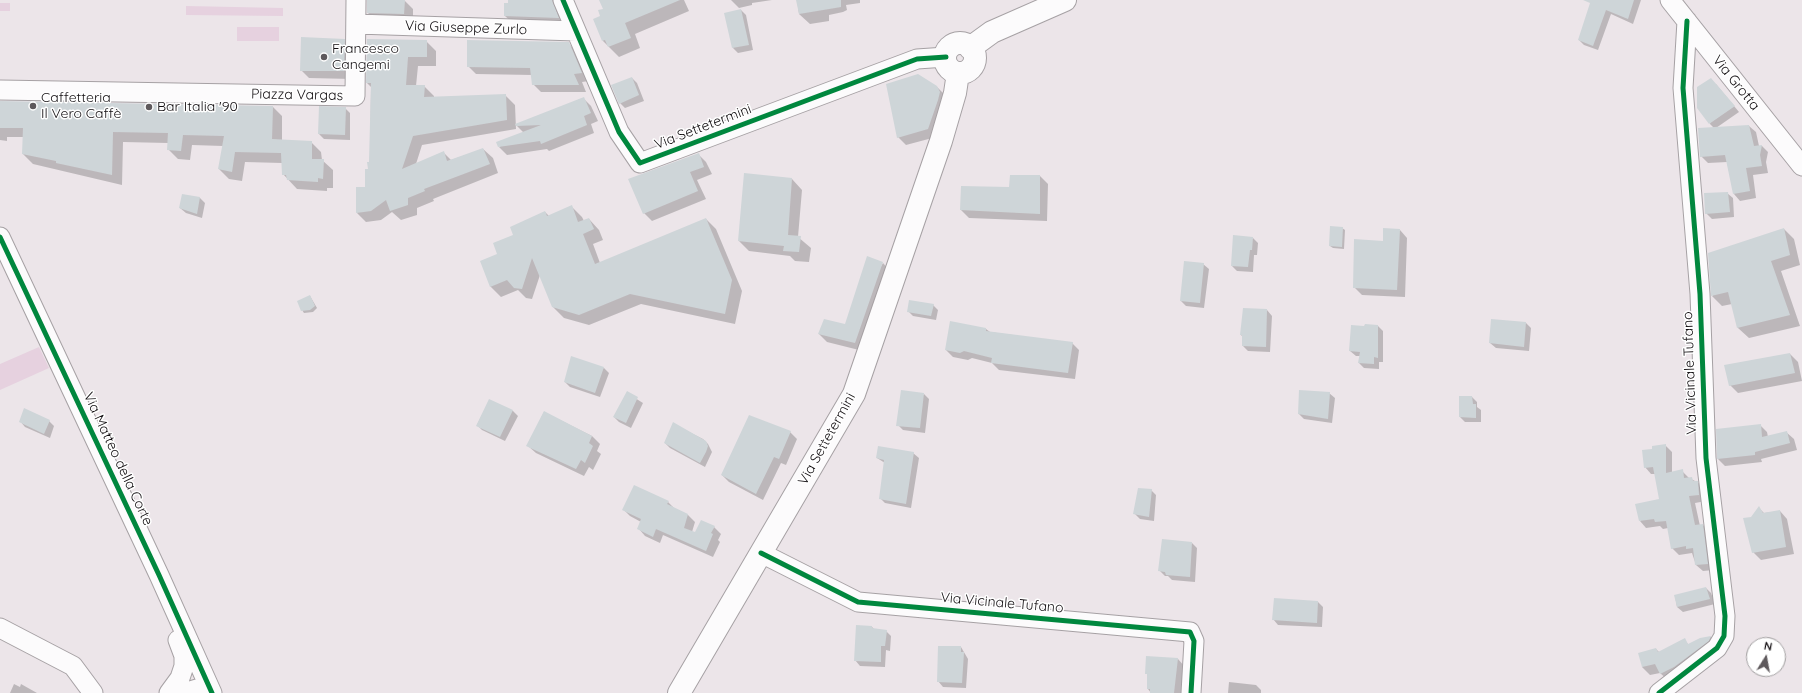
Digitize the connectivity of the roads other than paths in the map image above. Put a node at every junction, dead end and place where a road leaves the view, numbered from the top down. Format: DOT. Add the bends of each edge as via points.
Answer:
graph roads {
  1 [pos="356,0"];
  2 [pos="563,0"];
  3 [pos="1064,0"];
  4 [pos="1670,0"];
  5 [pos="1687,22"];
  6 [pos="356,24"];
  7 [pos="576,31"];
  8 [pos="952,65"];
  9 [pos="0,90"];
  10 [pos="1802,166"];
  11 [pos="0,237"];
  12 [pos="762,553"];
  13 [pos="162,582"];
  14 [pos="0,628"];
  15 [pos="211,692"];
  16 [pos="93,693"];
  17 [pos="169,693"];
  18 [pos="183,693"];
  19 [pos="679,693"];
  20 [pos="1190,693"];
  21 [pos="1659,693"];
  1 -- 6 [label="street"];
  2 -- 7 [label="street, Via Settetermini"];
  3 -- 8 [label="main road" via="992,32 970,48 975,56 974,65 967,72"];
  4 -- 5 [label="street, Via Grotta"];
  5 -- 10 [label="street, Via Grotta"];
  5 -- 21 [label="street, Via Vicinale Tufano" via="1683,88 1700,294 1706,458 1725,616 1724,636 1717,648"];
  6 -- 7 [label="street, Via Giuseppe Zurlo"];
  6 -- 9 [label="street, Piazza Vargas" via="355,96"];
  7 -- 8 [label="street, Via Settetermini" via="618,132 640,163 917,60"];
  8 -- 12 [label="main road, Via Settetermini" via="955,93 941,141 854,394"];
  11 -- 13 [label="street, Via Matteo della Corte"];
  12 -- 19 [label="main road, Via Settetermini"];
  12 -- 20 [label="street, Via Vicinale Tufano" via="858,602 1190,632 1194,640"];
  13 -- 15 [label="street, Via Matteo della Corte"];
  13 -- 17 [label="street, Via Matteo della Corte" via="168,617 184,656 180,678"];
  14 -- 16 [label="street" via="73,666"];
  15 -- 18 [label="street, Via Matteo della Corte" via="200,688"];
}
